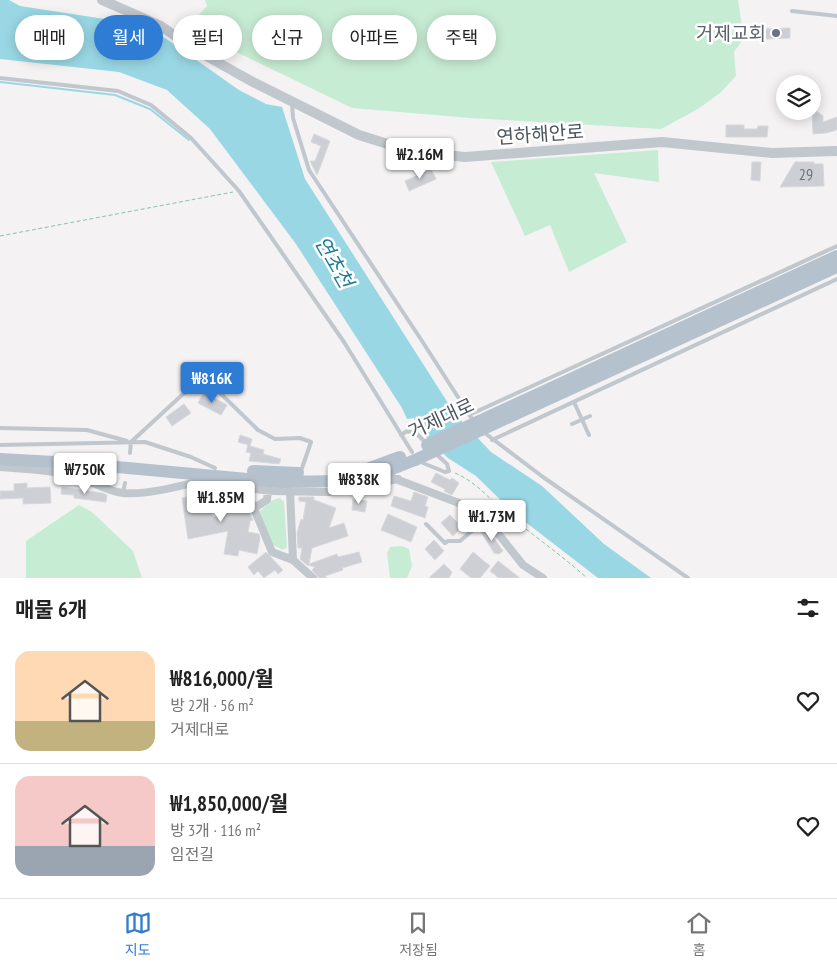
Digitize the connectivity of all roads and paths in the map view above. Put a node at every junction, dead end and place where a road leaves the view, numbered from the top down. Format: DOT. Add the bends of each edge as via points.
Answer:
graph roads {
  1 [pos="102,0"];
  2 [pos="792,11"];
  3 [pos="837,16"];
  4 [pos="0,78"];
  5 [pos="292,103"];
  6 [pos="837,151"];
  7 [pos="239,191"];
  8 [pos="0,236"];
  9 [pos="837,246"];
  10 [pos="837,256"];
  11 [pos="837,267"];
  12 [pos="837,279"];
  13 [pos="574,402"];
  14 [pos="590,416"];
  15 [pos="582,420"];
  16 [pos="475,423"];
  17 [pos="572,424"];
  18 [pos="0,428"];
  19 [pos="401,435"];
  20 [pos="589,435"];
  21 [pos="492,440"];
  22 [pos="132,442"];
  23 [pos="0,445"];
  24 [pos="0,452"];
  25 [pos="130,453"];
  26 [pos="414,456"];
  27 [pos="0,459"];
  28 [pos="0,467"];
  29 [pos="449,471"];
  30 [pos="216,472"];
  31 [pos="300,473"];
  32 [pos="382,473"];
  33 [pos="398,479"];
  34 [pos="125,483"];
  35 [pos="192,483"];
  36 [pos="246,488"];
  37 [pos="268,490"];
  38 [pos="290,491"];
  39 [pos="123,493"];
  40 [pos="254,509"];
  41 [pos="486,519"];
  42 [pos="426,524"];
  43 [pos="293,560"];
  44 [pos="313,578"];
  45 [pos="543,578"];
  46 [pos="587,578"];
  47 [pos="688,578"];
  1 -- 5 [label="street, 연하해안로" via="161,26 194,49"];
  2 -- 3 [label="lane"];
  4 -- 7 [label="lane" via="118,91 151,105 191,138"];
  5 -- 6 [label="street, 연하해안로" via="359,136 465,157 662,142 772,153"];
  5 -- 16 [label="lane" via="293,118 308,170"];
  7 -- 8 [label="path"];
  7 -- 19 [label="lane" via="344,342"];
  9 -- 16 [label="lane" via="745,286"];
  10 -- 16 [label="main road, 거제대로"];
  11 -- 16 [label="main road, 거제대로"];
  12 -- 13 [label="lane"];
  13 -- 15 [label="lane"];
  13 -- 21 [label="lane"];
  14 -- 15 [label="lane"];
  15 -- 17 [label="lane"];
  15 -- 20 [label="lane"];
  16 -- 21 [label="lane"];
  16 -- 26 [label="main road, 거제대로, bridge"];
  18 -- 22 [label="lane" via="87,430"];
  19 -- 26 [label="lane"];
  19 -- 29 [label="lane" via="407,432 417,434 447,464"];
  21 -- 47 [label="lane"];
  22 -- 23 [label="lane"];
  22 -- 25 [label="lane"];
  22 -- 30 [label="lane" via="145,442 182,454"];
  22 -- 31 [label="lane" via="183,394 194,387 208,387 218,391 258,430 275,439 300,438 311,442"];
  24 -- 30 [label="main road, 거제대로"];
  26 -- 29 [label="lane"];
  26 -- 31 [label="main road, 거제대로" via="367,469"];
  26 -- 32 [label="main road, 거제대로"];
  27 -- 30 [label="main road, 거제대로"];
  28 -- 39 [label="street" via="76,476"];
  29 -- 46 [label="path" via="465,477 485,491"];
  30 -- 31 [label="main road, 거제대로"];
  30 -- 32 [label="main road, 거제대로" via="280,482 338,481"];
  30 -- 35 [label="street"];
  32 -- 33 [label="street"];
  33 -- 38 [label="street" via="329,492"];
  33 -- 41 [label="street" via="480,511"];
  34 -- 39 [label="lane"];
  35 -- 36 [label="street"];
  35 -- 39 [label="street"];
  36 -- 37 [label="street"];
  36 -- 40 [label="street"];
  37 -- 38 [label="street"];
  37 -- 40 [label="street" via="266,500"];
  38 -- 43 [label="street"];
  40 -- 43 [label="street" via="272,552"];
  41 -- 42 [label="lane" via="460,540 445,542"];
  41 -- 45 [label="street" via="523,565"];
  43 -- 44 [label="street"];
}
